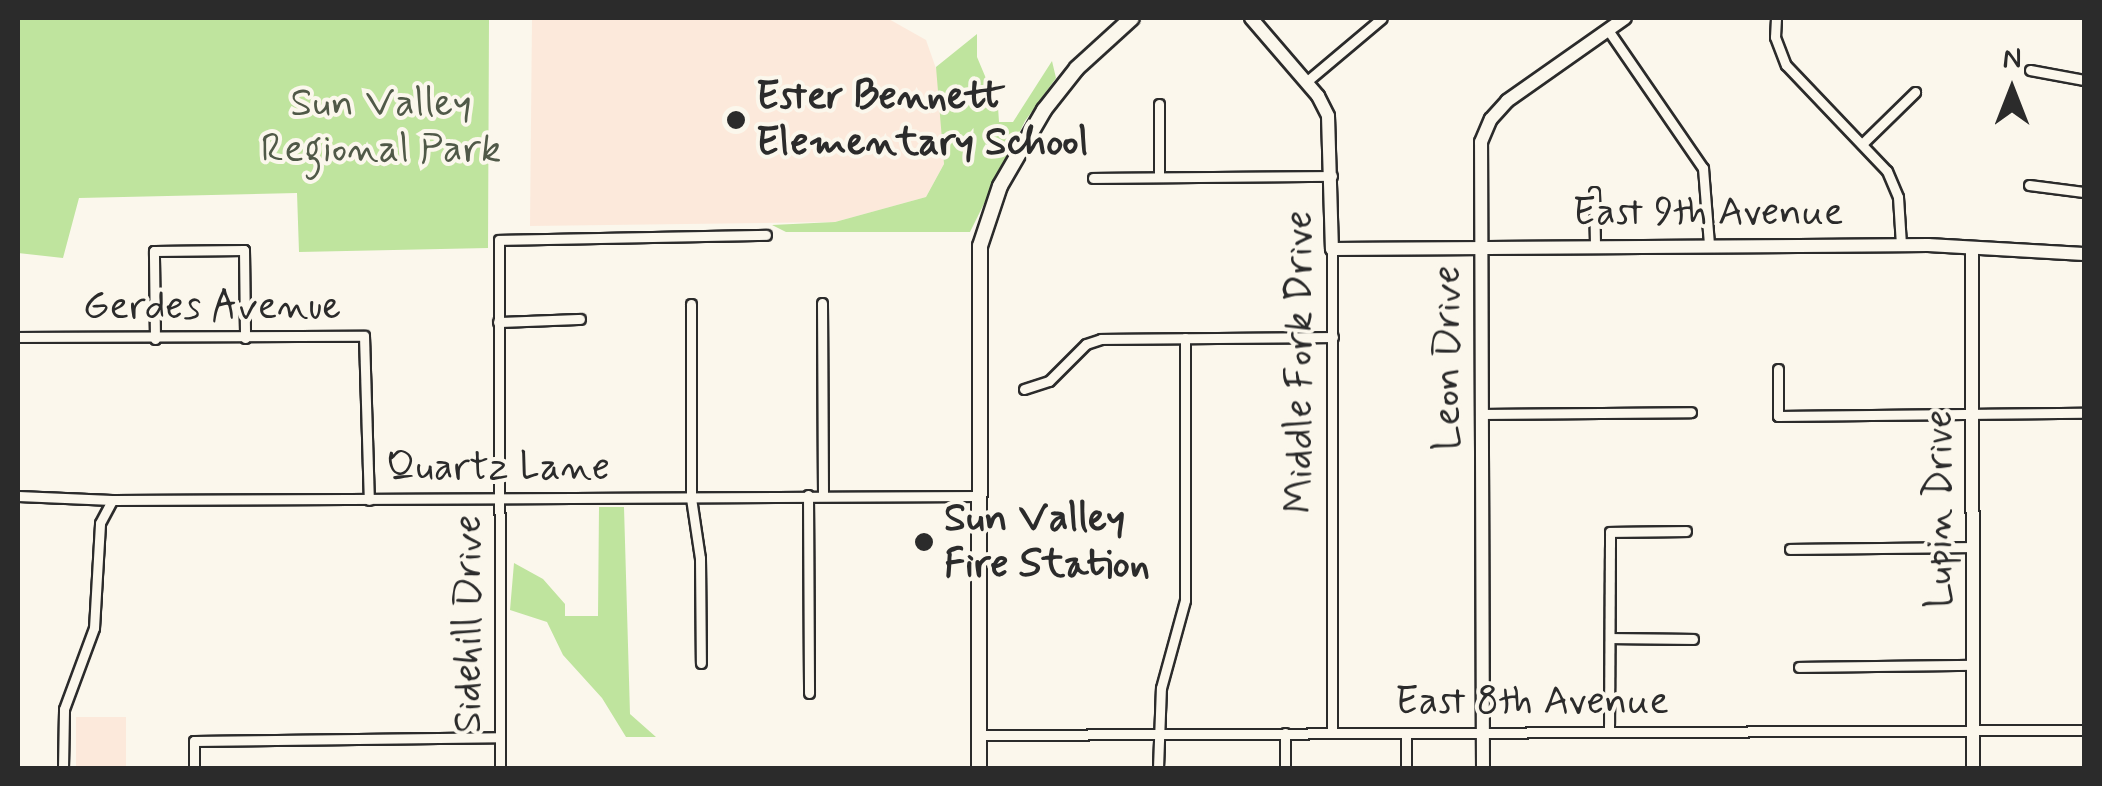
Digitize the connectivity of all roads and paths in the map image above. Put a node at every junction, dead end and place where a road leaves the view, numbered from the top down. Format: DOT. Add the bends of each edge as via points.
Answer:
graph roads {
  1 [pos="1132,18"];
  2 [pos="1251,18"];
  3 [pos="1382,18"];
  4 [pos="1626,18"];
  5 [pos="1776,18"];
  6 [pos="1608,30"];
  7 [pos="2030,70"];
  8 [pos="2084,80"];
  9 [pos="1306,82"];
  10 [pos="1915,92"];
  11 [pos="1159,104"];
  12 [pos="1863,144"];
  13 [pos="1332,176"];
  14 [pos="1160,177"];
  15 [pos="1094,178"];
  16 [pos="2029,185"];
  17 [pos="1594,192"];
  18 [pos="2084,192"];
  19 [pos="766,234"];
  20 [pos="1708,245"];
  21 [pos="1901,245"];
  22 [pos="1595,246"];
  23 [pos="1480,247"];
  24 [pos="1332,249"];
  25 [pos="1972,249"];
  26 [pos="2084,254"];
  27 [pos="822,303"];
  28 [pos="690,304"];
  29 [pos="580,319"];
  30 [pos="498,322"];
  31 [pos="18,337"];
  32 [pos="1333,337"];
  33 [pos="245,338"];
  34 [pos="1185,338"];
  35 [pos="155,339"];
  36 [pos="1778,369"];
  37 [pos="1024,389"];
  38 [pos="1691,412"];
  39 [pos="1481,414"];
  40 [pos="2084,414"];
  41 [pos="1973,416"];
  42 [pos="808,495"];
  43 [pos="823,495"];
  44 [pos="18,496"];
  45 [pos="979,496"];
  46 [pos="499,497"];
  47 [pos="691,498"];
  48 [pos="112,500"];
  49 [pos="368,500"];
  50 [pos="1686,531"];
  51 [pos="1973,548"];
  52 [pos="1790,549"];
  53 [pos="1610,638"];
  54 [pos="1693,640"];
  55 [pos="701,663"];
  56 [pos="1973,665"];
  57 [pos="1799,666"];
  58 [pos="808,693"];
  59 [pos="1973,729"];
  60 [pos="2084,730"];
  61 [pos="1483,732"];
  62 [pos="1610,732"];
  63 [pos="1285,733"];
  64 [pos="1332,733"];
  65 [pos="1406,733"];
  66 [pos="1158,734"];
  67 [pos="979,735"];
  68 [pos="500,736"];
  69 [pos="63,768"];
  70 [pos="194,768"];
  71 [pos="500,768"];
  72 [pos="979,768"];
  73 [pos="1158,768"];
  74 [pos="1285,768"];
  75 [pos="1406,768"];
  76 [pos="1483,768"];
  77 [pos="1973,768"];
  1 -- 45 [label="main road" via="1060,88 1018,152 990,213 978,271"];
  2 -- 9 [label="street, Middle Fork Drive"];
  3 -- 9 [label="street"];
  4 -- 6 [label="street, Leon Drive"];
  5 -- 12 [label="street" via="1786,65"];
  6 -- 20 [label="street" via="1698,158 1707,180"];
  6 -- 23 [label="street, Leon Drive" via="1491,119 1479,154"];
  7 -- 8 [label="street"];
  9 -- 13 [label="street, Middle Fork Drive" via="1328,116"];
  10 -- 12 [label="street"];
  11 -- 14 [label="street"];
  12 -- 21 [label="street" via="1894,184"];
  13 -- 14 [label="street"];
  13 -- 24 [label="street, Middle Fork Drive"];
  14 -- 15 [label="street"];
  16 -- 18 [label="street"];
  17 -- 22 [label="street"];
  19 -- 30 [label="street, Sidehill Drive" via="499,240"];
  20 -- 21 [label="street, East 9th Avenue"];
  20 -- 22 [label="street, East 9th Avenue"];
  21 -- 25 [label="street, East 9th Avenue"];
  22 -- 23 [label="street, East 9th Avenue"];
  23 -- 24 [label="street, East 9th Avenue"];
  23 -- 39 [label="street, Leon Drive"];
  24 -- 32 [label="street, Middle Fork Drive"];
  25 -- 26 [label="street, East 9th Avenue"];
  25 -- 41 [label="street, Lupin Drive"];
  27 -- 43 [label="street"];
  28 -- 47 [label="street"];
  29 -- 30 [label="street"];
  30 -- 46 [label="street, Sidehill Drive"];
  31 -- 35 [label="street, Gerdes Avenue"];
  32 -- 34 [label="street"];
  32 -- 64 [label="street, Middle Fork Drive"];
  33 -- 35 [label="street, Gerdes Avenue"];
  33 -- 35 [label="street" via="244,250 154,251"];
  33 -- 49 [label="street, Gerdes Avenue" via="364,336"];
  34 -- 37 [label="street" via="1093,341 1049,381"];
  34 -- 66 [label="street" via="1185,600 1161,688"];
  36 -- 41 [label="street" via="1778,416"];
  38 -- 39 [label="street"];
  39 -- 61 [label="street, Leon Drive"];
  40 -- 41 [label="street"];
  41 -- 51 [label="street, Lupin Drive"];
  42 -- 43 [label="street, Quartz Lane"];
  42 -- 47 [label="street, Quartz Lane"];
  42 -- 58 [label="street"];
  43 -- 45 [label="street, Quartz Lane"];
  44 -- 48 [label="street, Quartz Lane"];
  45 -- 67 [label="main road"];
  46 -- 47 [label="street, Quartz Lane"];
  46 -- 49 [label="street, Quartz Lane"];
  46 -- 68 [label="street, Sidehill Drive"];
  47 -- 55 [label="street" via="700,558"];
  48 -- 49 [label="street, Quartz Lane"];
  48 -- 69 [label="street" via="100,523 94,628 64,709"];
  50 -- 53 [label="street" via="1610,532"];
  51 -- 52 [label="street"];
  51 -- 56 [label="street, Lupin Drive"];
  53 -- 54 [label="street"];
  53 -- 62 [label="street"];
  56 -- 57 [label="street"];
  56 -- 59 [label="street, Lupin Drive"];
  59 -- 60 [label="street, East 8th Avenue"];
  59 -- 62 [label="street, East 8th Avenue"];
  59 -- 77 [label="street, Lupin Drive"];
  61 -- 62 [label="street, East 8th Avenue"];
  61 -- 65 [label="street, East 8th Avenue"];
  61 -- 76 [label="street, Leon Drive"];
  63 -- 64 [label="street, East 8th Avenue"];
  63 -- 66 [label="street, East 8th Avenue"];
  63 -- 74 [label="street"];
  64 -- 65 [label="street, East 8th Avenue"];
  65 -- 75 [label="street"];
  66 -- 67 [label="street, East 8th Avenue"];
  66 -- 73 [label="street"];
  67 -- 72 [label="main road"];
  68 -- 70 [label="street" via="194,741"];
  68 -- 71 [label="street, Sidehill Drive"];
}
